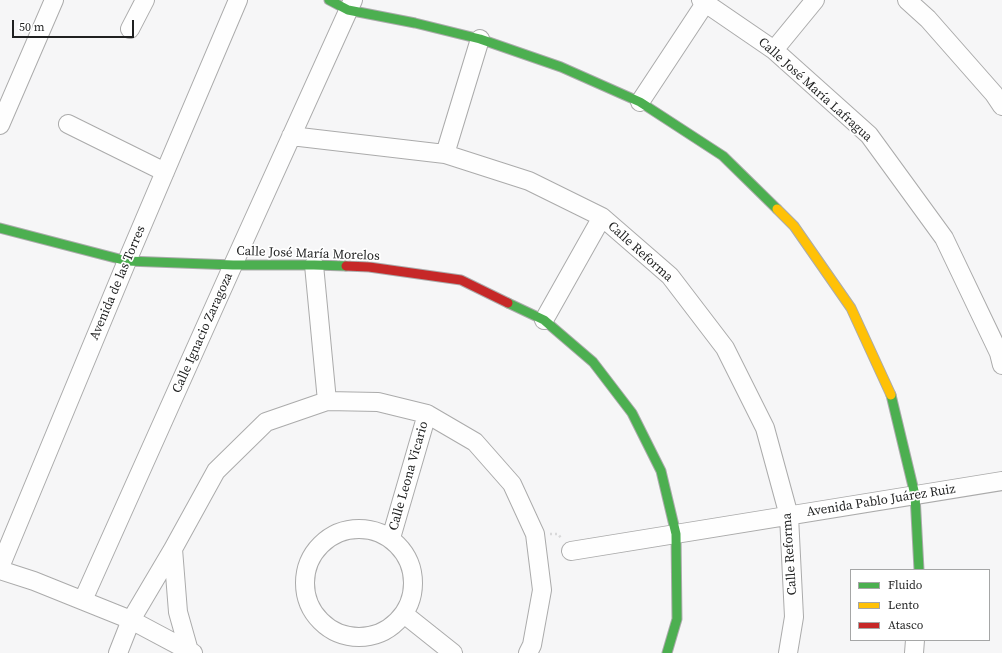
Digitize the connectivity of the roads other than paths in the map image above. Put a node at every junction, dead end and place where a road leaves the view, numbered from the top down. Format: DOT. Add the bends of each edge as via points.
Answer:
graph roads {
  1 [pos="54,0"];
  2 [pos="145,0"];
  3 [pos="238,0"];
  4 [pos="329,0"];
  5 [pos="816,0"];
  6 [pos="907,0"];
  7 [pos="704,1"];
  8 [pos="350,5"];
  9 [pos="130,29"];
  10 [pos="480,39"];
  11 [pos="774,50"];
  12 [pos="640,102"];
  13 [pos="1002,106"];
  14 [pos="68,124"];
  15 [pos="0,125"];
  16 [pos="291,136"];
  17 [pos="445,154"];
  18 [pos="165,172"];
  19 [pos="602,217"];
  20 [pos="0,228"];
  21 [pos="127,261"];
  22 [pos="233,265"];
  23 [pos="314,265"];
  24 [pos="544,320"];
  25 [pos="1002,365"];
  26 [pos="327,401"];
  27 [pos="427,414"];
  28 [pos="1002,481"];
  29 [pos="915,495"];
  30 [pos="789,516"];
  31 [pos="676,534"];
  32 [pos="391,538"];
  33 [pos="173,549"];
  34 [pos="571,551"];
  35 [pos="0,569"];
  36 [pos="920,569"];
  37 [pos="84,600"];
  38 [pos="404,614"];
  39 [pos="131,620"];
  40 [pos="915,641"];
  41 [pos="191,652"];
  42 [pos="118,653"];
  43 [pos="454,653"];
  44 [pos="528,653"];
  45 [pos="667,653"];
  46 [pos="788,653"];
  47 [pos="914,653"];
  1 -- 15 [label="street"];
  2 -- 9 [label="street"];
  3 -- 18 [label="street, Avenida de las Torres"];
  4 -- 8 [label="street"];
  5 -- 11 [label="street"];
  6 -- 13 [label="street" via="928,19"];
  7 -- 11 [label="street, Calle José María Lafragua"];
  7 -- 12 [label="street"];
  8 -- 10 [label="street"];
  8 -- 16 [label="street, Calle Ignacio Zaragoza"];
  10 -- 12 [label="street" via="561,67"];
  10 -- 17 [label="street"];
  11 -- 25 [label="street, Calle José María Lafragua" via="869,135 944,238 999,352"];
  12 -- 29 [label="street" via="723,156 794,226 851,308 892,398"];
  14 -- 18 [label="street"];
  16 -- 17 [label="street, Calle Reforma"];
  16 -- 22 [label="street, Calle Ignacio Zaragoza"];
  17 -- 19 [label="street, Calle Reforma" via="529,181"];
  18 -- 21 [label="street, Avenida de las Torres"];
  19 -- 24 [label="street"];
  19 -- 30 [label="street, Calle Reforma" via="670,276 725,348 765,428"];
  20 -- 21 [label="street, Calle José María Morelos"];
  21 -- 22 [label="street, Calle José María Morelos"];
  21 -- 35 [label="street, Avenida de las Torres"];
  22 -- 23 [label="street, Calle José María Morelos"];
  22 -- 37 [label="street, Calle Ignacio Zaragoza"];
  23 -- 24 [label="street, Calle José María Morelos" via="369,267 461,280"];
  23 -- 26 [label="street"];
  24 -- 31 [label="street, Calle José María Morelos" via="593,362 632,413 660,471"];
  26 -- 27 [label="street" via="378,402"];
  26 -- 33 [label="street" via="266,422 216,471"];
  27 -- 32 [label="street, Calle Leona Vicario"];
  27 -- 44 [label="street" via="475,442 512,484 535,534 542,590 532,645"];
  28 -- 29 [label="street, Avenida Pablo Juárez Ruiz"];
  29 -- 30 [label="street, Avenida Pablo Juárez Ruiz"];
  29 -- 36 [label="street"];
  30 -- 31 [label="street, Avenida Pablo Juárez Ruiz"];
  30 -- 46 [label="street, Calle Reforma" via="794,617"];
  31 -- 34 [label="street, Avenida Pablo Juárez Ruiz"];
  31 -- 45 [label="street, Calle José María Morelos" via="677,619"];
  32 -- 38 [label="street" via="405,553 413,573 412,595"];
  32 -- 38 [label="street" via="371,529 350,528 330,536 314,551 306,570 305,592 312,612 327,627 347,636 368,637 388,629"];
  33 -- 39 [label="street"];
  33 -- 41 [label="street" via="178,612"];
  35 -- 37 [label="street"];
  37 -- 39 [label="street"];
  38 -- 43 [label="street"];
  39 -- 41 [label="street"];
  39 -- 42 [label="street"];
  40 -- 47 [label="street"];
}
